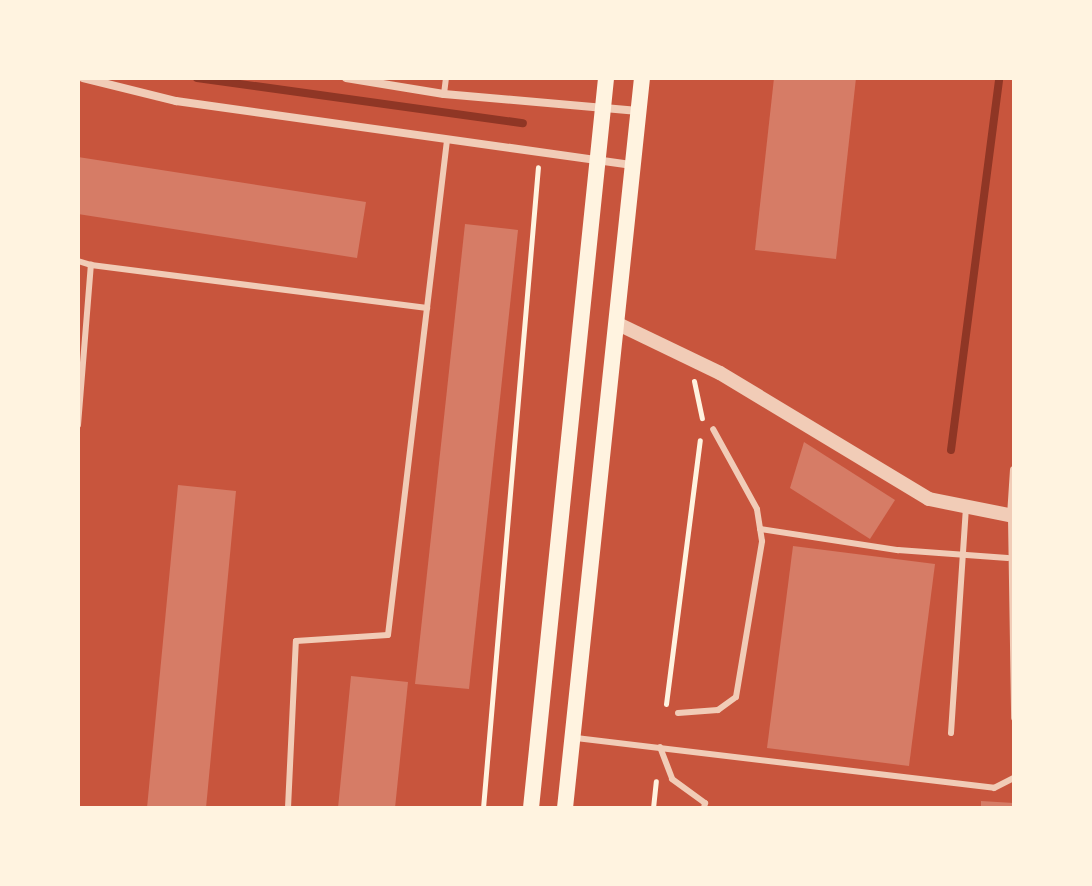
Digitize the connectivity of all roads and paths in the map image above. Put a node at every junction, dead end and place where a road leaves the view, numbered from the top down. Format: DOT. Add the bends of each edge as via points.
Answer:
graph roads {
  1 [pos="83,78"];
  2 [pos="346,78"];
  3 [pos="446,78"];
  4 [pos="606,78"];
  5 [pos="642,78"];
  6 [pos="444,94"];
  7 [pos="603,107"];
  8 [pos="638,111"];
  9 [pos="447,139"];
  10 [pos="539,153"];
  11 [pos="598,160"];
  12 [pos="633,165"];
  13 [pos="78,261"];
  14 [pos="91,265"];
  15 [pos="427,308"];
  16 [pos="616,323"];
  17 [pos="690,357"];
  18 [pos="702,421"];
  19 [pos="78,425"];
  20 [pos="713,429"];
  21 [pos="700,436"];
  22 [pos="1014,470"];
  23 [pos="966,509"];
  24 [pos="1013,516"];
  25 [pos="760,529"];
  26 [pos="965,556"];
  27 [pos="1008,558"];
  28 [pos="678,713"];
  29 [pos="1014,718"];
  30 [pos="951,733"];
  31 [pos="573,738"];
  32 [pos="660,747"];
  33 [pos="1014,778"];
  34 [pos="288,808"];
  35 [pos="483,808"];
  36 [pos="531,808"];
  37 [pos="565,808"];
  38 [pos="653,808"];
  39 [pos="704,808"];
  1 -- 9 [label="street" via="176,101"];
  2 -- 6 [label="street"];
  3 -- 6 [label="lane"];
  4 -- 7 [label="main road"];
  5 -- 8 [label="main road"];
  6 -- 7 [label="street"];
  7 -- 8 [label="street"];
  7 -- 11 [label="main road"];
  8 -- 12 [label="main road"];
  9 -- 10 [label="street"];
  9 -- 15 [label="lane"];
  10 -- 11 [label="street"];
  10 -- 35 [label="path"];
  11 -- 12 [label="street"];
  11 -- 36 [label="main road"];
  12 -- 16 [label="main road"];
  13 -- 14 [label="lane"];
  14 -- 15 [label="lane"];
  14 -- 19 [label="lane"];
  15 -- 34 [label="lane" via="388,635 296,641"];
  16 -- 17 [label="street"];
  16 -- 31 [label="main road"];
  17 -- 18 [label="path"];
  17 -- 23 [label="street" via="910,489"];
  20 -- 25 [label="lane" via="757,509"];
  21 -- 32 [label="path"];
  22 -- 24 [label="street"];
  23 -- 24 [label="street"];
  23 -- 26 [label="lane"];
  24 -- 27 [label="lane"];
  25 -- 26 [label="lane"];
  25 -- 28 [label="lane" via="736,697 718,710"];
  26 -- 27 [label="lane"];
  26 -- 30 [label="lane"];
  27 -- 29 [label="lane"];
  31 -- 32 [label="lane"];
  31 -- 37 [label="main road"];
  32 -- 33 [label="lane" via="994,788"];
  32 -- 38 [label="path"];
  32 -- 39 [label="lane" via="672,779 705,803"];
}
